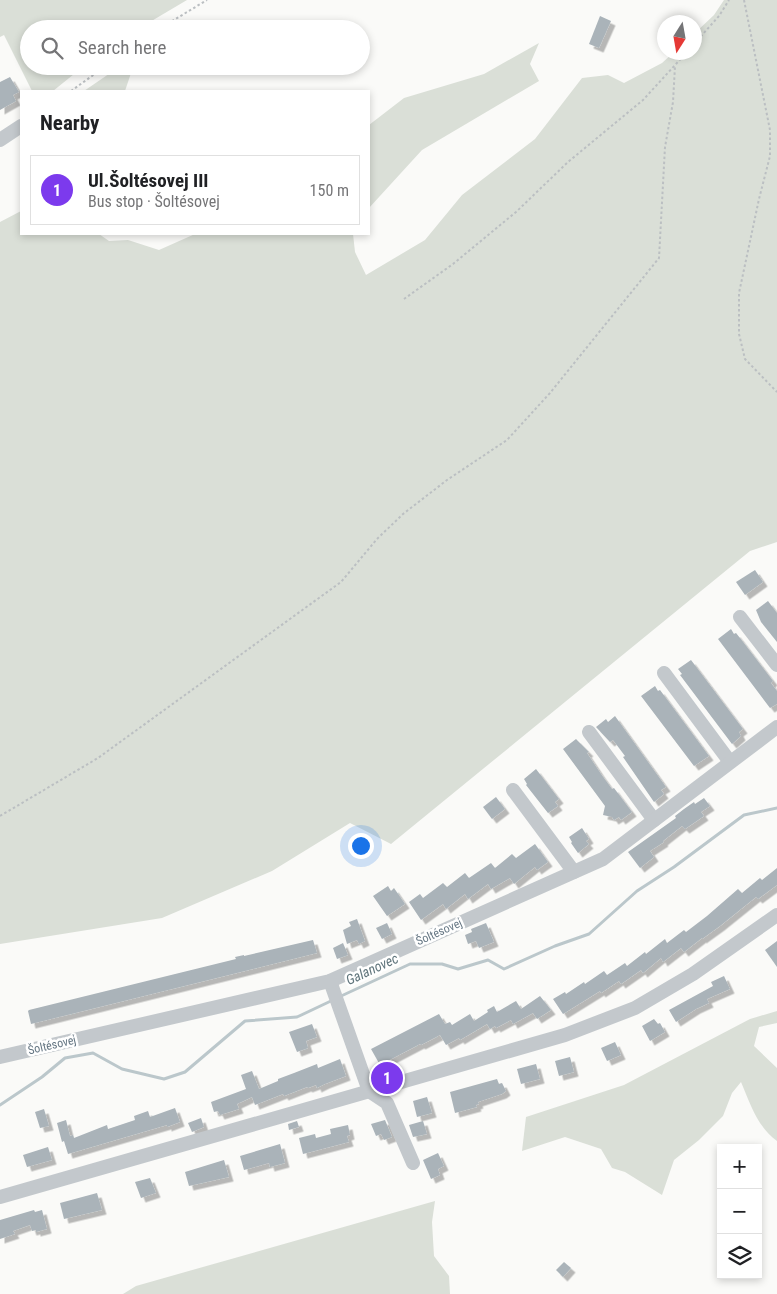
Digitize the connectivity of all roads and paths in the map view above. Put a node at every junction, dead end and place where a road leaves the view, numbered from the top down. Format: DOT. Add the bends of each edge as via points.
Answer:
graph roads {
  1 [pos="207,0"];
  2 [pos="729,0"];
  3 [pos="744,0"];
  4 [pos="173,20"];
  5 [pos="702,35"];
  6 [pos="680,60"];
  7 [pos="675,66"];
  8 [pos="93,75"];
  9 [pos="72,90"];
  10 [pos="20,127"];
  11 [pos="0,140"];
  12 [pos="404,299"];
  13 [pos="777,392"];
  14 [pos="740,617"];
  15 [pos="777,666"];
  16 [pos="664,674"];
  17 [pos="777,727"];
  18 [pos="589,732"];
  19 [pos="730,762"];
  20 [pos="513,790"];
  21 [pos="0,816"];
  22 [pos="654,820"];
  23 [pos="574,872"];
  24 [pos="777,915"];
  25 [pos="330,981"];
  26 [pos="0,1057"];
  27 [pos="369,1091"];
  28 [pos="413,1163"];
  29 [pos="0,1197"];
  1 -- 4 [label="path"];
  2 -- 5 [label="path"];
  3 -- 13 [label="path" via="770,130 770,156 739,293 740,334 745,359"];
  6 -- 7 [label="path"];
  7 -- 12 [label="path" via="643,100 568,162 516,212 454,264"];
  7 -- 21 [label="path" via="674,102 665,147 659,258 550,393 507,440 403,514 341,582 98,758"];
  8 -- 9 [label="path"];
  10 -- 11 [label="street"];
  14 -- 15 [label="street"];
  16 -- 19 [label="street"];
  17 -- 19 [label="street, Šoltésovej"];
  18 -- 22 [label="street"];
  19 -- 22 [label="street, Šoltésovej"];
  20 -- 23 [label="street"];
  22 -- 23 [label="street, Šoltésovej" via="603,859"];
  23 -- 25 [label="street, Šoltésovej"];
  24 -- 27 [label="street" via="693,974 635,1008 565,1035"];
  25 -- 26 [label="street, Šoltésovej"];
  25 -- 27 [label="street"];
  27 -- 28 [label="street" via="387,1103"];
  27 -- 29 [label="street"];
}
